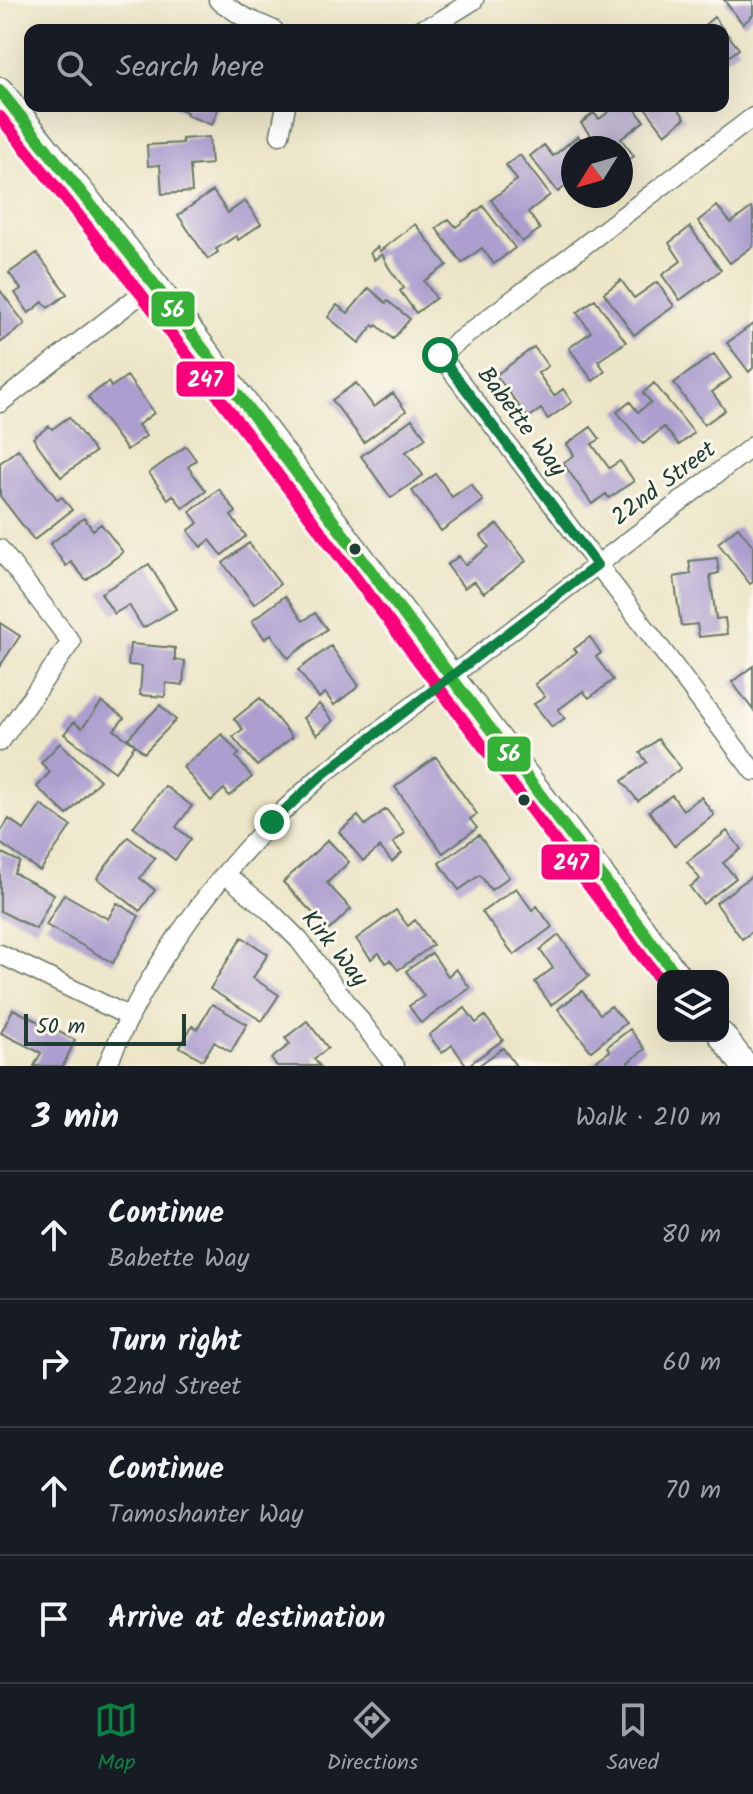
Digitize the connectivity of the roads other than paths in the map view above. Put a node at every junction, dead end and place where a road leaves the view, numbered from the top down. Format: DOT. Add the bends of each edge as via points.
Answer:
graph roads {
  1 [pos="218,0"];
  2 [pos="474,0"];
  3 [pos="260,24"];
  4 [pos="434,24"];
  5 [pos="0,91"];
  6 [pos="285,112"];
  7 [pos="753,117"];
  8 [pos="280,135"];
  9 [pos="154,284"];
  10 [pos="0,403"];
  11 [pos="753,446"];
  12 [pos="0,549"];
  13 [pos="597,565"];
  14 [pos="450,676"];
  15 [pos="0,742"];
  16 [pos="753,771"];
  17 [pos="225,874"];
  18 [pos="0,954"];
  19 [pos="672,970"];
  20 [pos="130,1017"];
  21 [pos="727,1042"];
  22 [pos="107,1066"];
  23 [pos="395,1066"];
  24 [pos="745,1066"];
  1 -- 3 [label="street"];
  2 -- 4 [label="street"];
  5 -- 9 [label="main road"];
  6 -- 8 [label="street"];
  7 -- 13 [label="street, Babette Way" via="440,355"];
  9 -- 10 [label="street"];
  9 -- 14 [label="main road"];
  11 -- 13 [label="street, 22nd Street"];
  12 -- 15 [label="street" via="71,642"];
  13 -- 14 [label="street, 22nd Street"];
  13 -- 16 [label="street"];
  14 -- 17 [label="street, 22nd Street" via="322,775"];
  14 -- 19 [label="main road"];
  17 -- 20 [label="street, 22nd Street" via="160,963"];
  17 -- 23 [label="street, Kirk Way" via="299,940"];
  18 -- 20 [label="street"];
  20 -- 22 [label="street, 22nd Street"];
  21 -- 24 [label="main road"];
}
